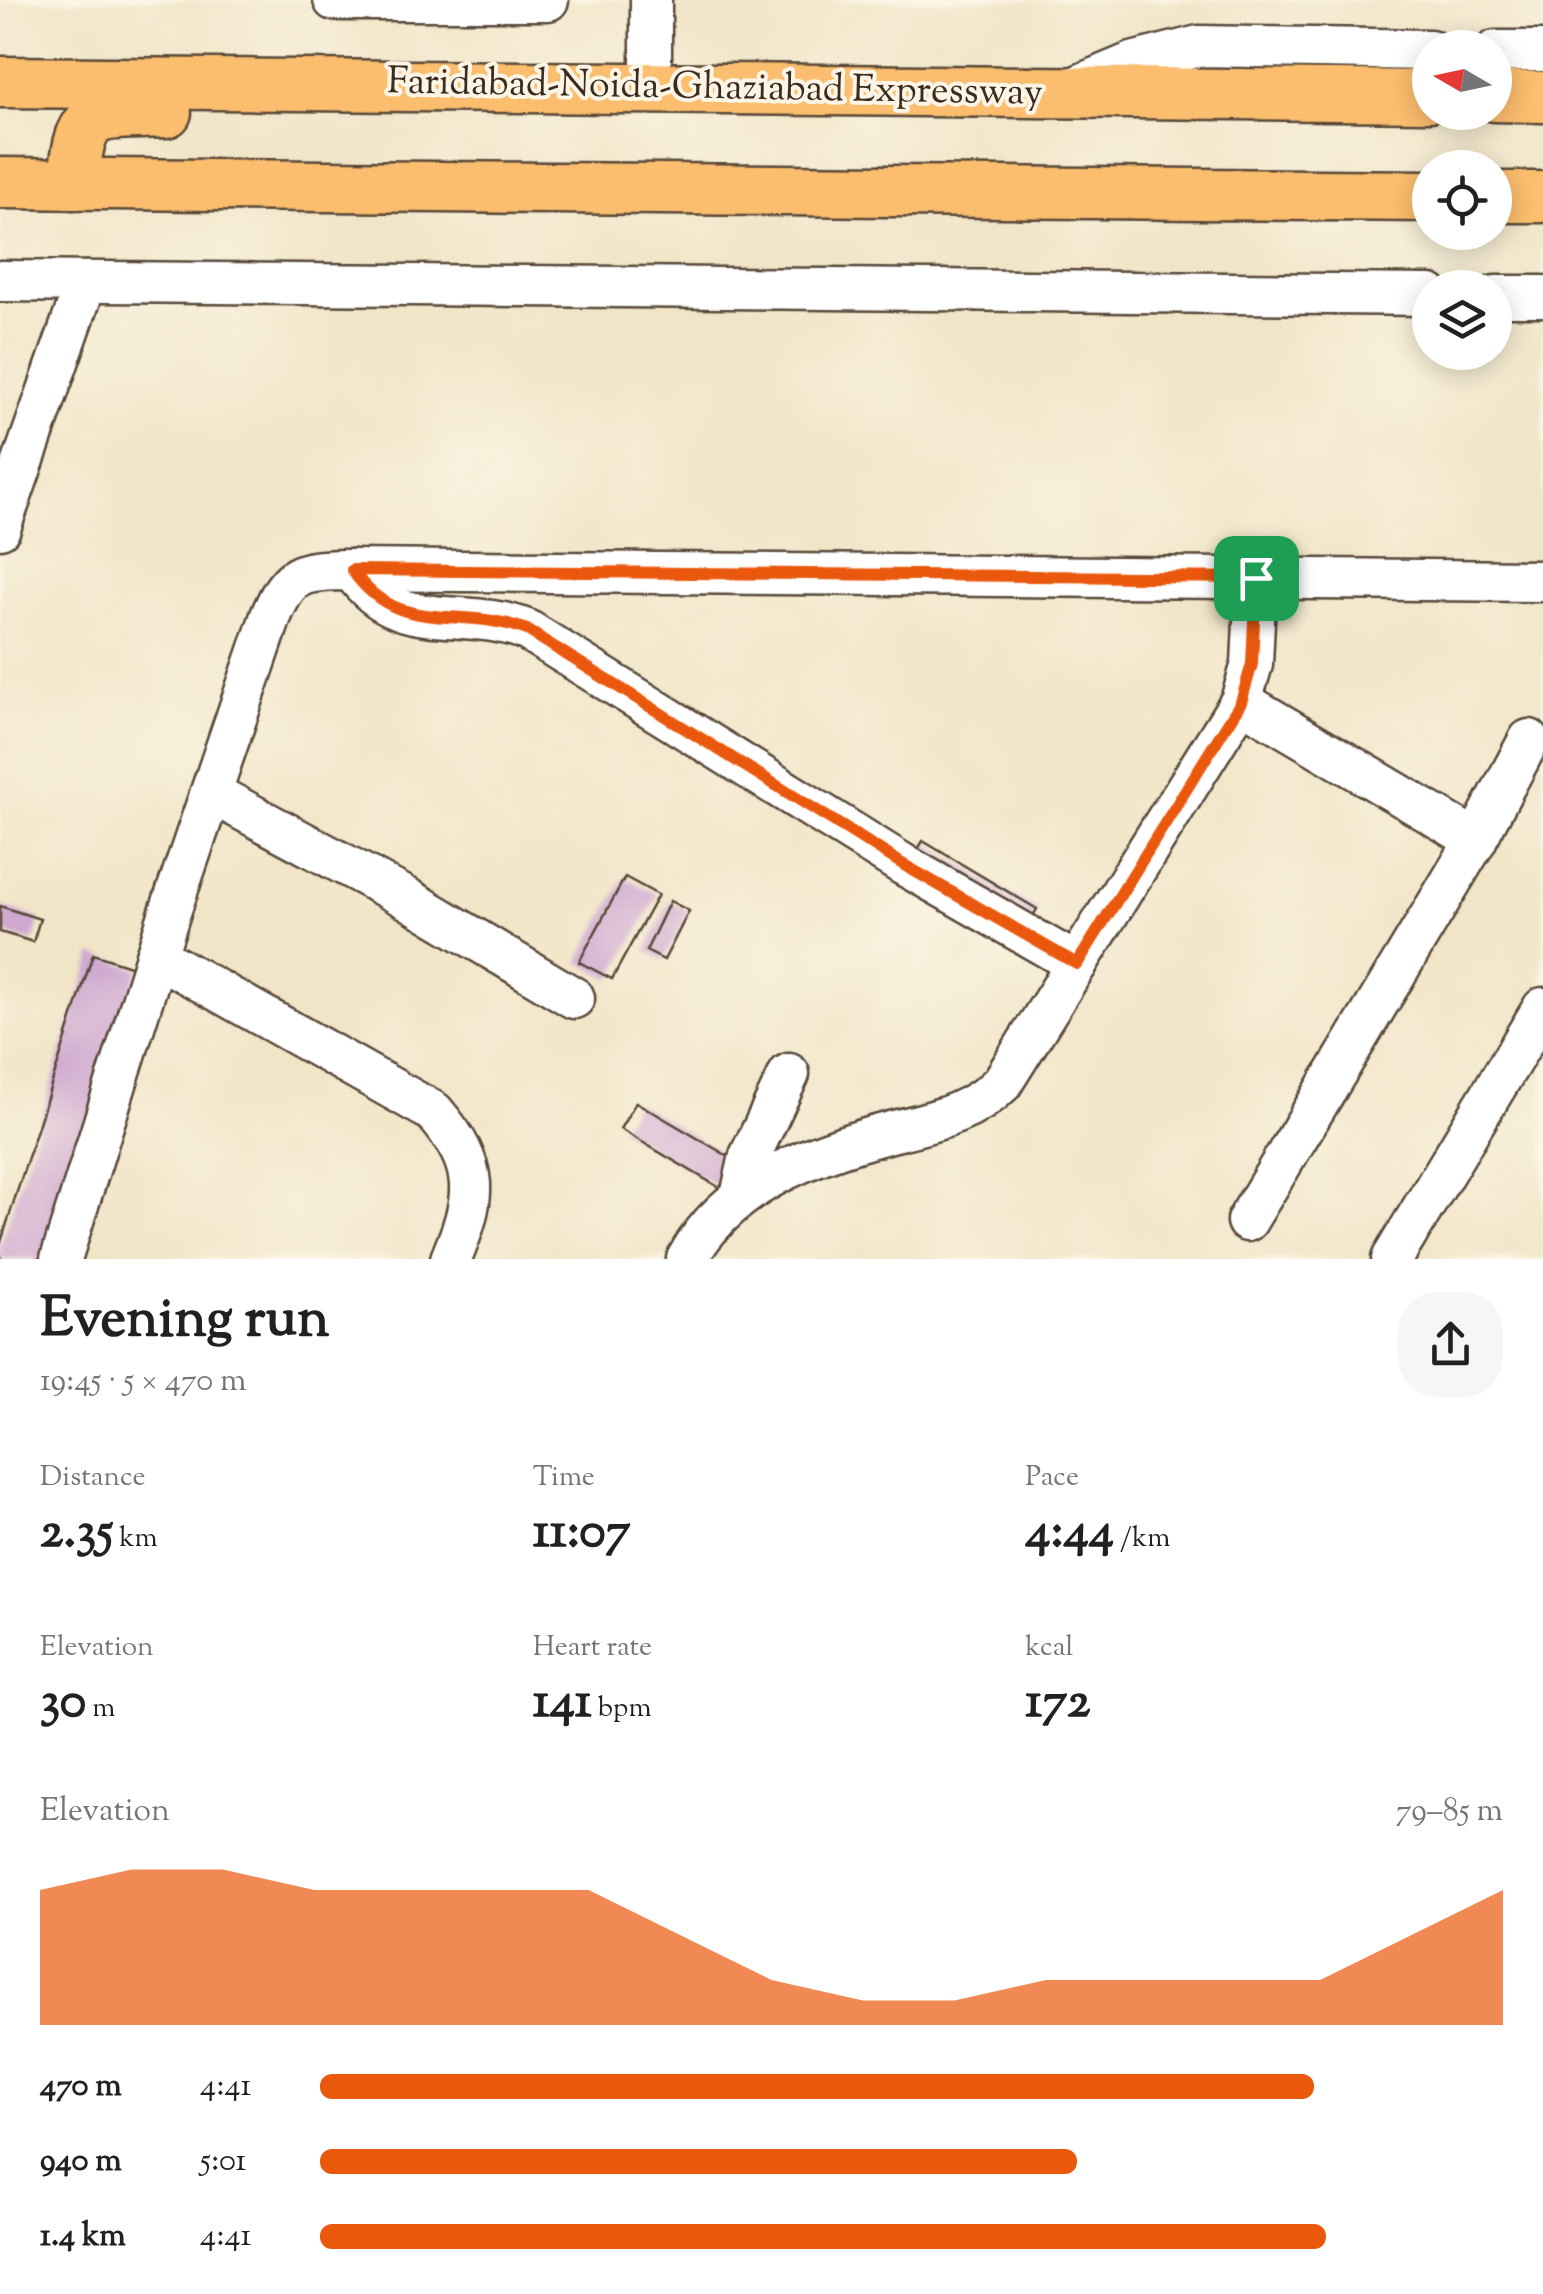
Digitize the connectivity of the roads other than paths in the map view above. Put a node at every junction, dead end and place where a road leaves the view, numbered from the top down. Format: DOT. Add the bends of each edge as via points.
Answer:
graph roads {
  1 [pos="334,0"];
  2 [pos="548,0"];
  3 [pos="652,0"];
  4 [pos="1412,50"];
  5 [pos="1512,51"];
  6 [pos="1543,51"];
  7 [pos="0,82"];
  8 [pos="264,84"];
  9 [pos="652,88"];
  10 [pos="1064,92"];
  11 [pos="1412,96"];
  12 [pos="1512,96"];
  13 [pos="1543,97"];
  14 [pos="0,183"];
  15 [pos="74,184"];
  16 [pos="1412,196"];
  17 [pos="1512,196"];
  18 [pos="1543,197"];
  19 [pos="0,281"];
  20 [pos="86,282"];
  21 [pos="1412,295"];
  22 [pos="1512,296"];
  23 [pos="1543,296"];
  24 [pos="0,528"];
  25 [pos="352,570"];
  26 [pos="1256,578"];
  27 [pos="1543,580"];
  28 [pos="1241,702"];
  29 [pos="1529,740"];
  30 [pos="211,793"];
  31 [pos="1476,840"];
  32 [pos="156,956"];
  33 [pos="1077,964"];
  34 [pos="574,998"];
  35 [pos="1543,1008"];
  36 [pos="789,1074"];
  37 [pos="741,1196"];
  38 [pos="1247,1221"];
  39 [pos="61,1259"];
  40 [pos="452,1259"];
  41 [pos="687,1259"];
  42 [pos="1392,1259"];
  1 -- 2 [label="street"];
  3 -- 9 [label="street"];
  4 -- 10 [label="street" via="1199,46 1132,63"];
  5 -- 6 [label="street"];
  7 -- 8 [label="main road, Faridabad-Noida-Ghaziabad Expressway"];
  8 -- 9 [label="main road, Faridabad-Noida-Ghaziabad Expressway"];
  8 -- 15 [label="main road" via="247,101 87,122 76,142"];
  9 -- 10 [label="main road, Faridabad-Noida-Ghaziabad Expressway"];
  10 -- 11 [label="main road, Faridabad-Noida-Ghaziabad Expressway"];
  12 -- 13 [label="main road"];
  14 -- 15 [label="main road"];
  15 -- 16 [label="main road"];
  17 -- 18 [label="main road"];
  19 -- 20 [label="street"];
  20 -- 21 [label="street"];
  20 -- 24 [label="street"];
  22 -- 23 [label="street"];
  25 -- 26 [label="street"];
  25 -- 30 [label="street" via="315,570 283,587"];
  25 -- 33 [label="street" via="369,595 401,611 502,620 527,630 904,865"];
  26 -- 27 [label="street"];
  26 -- 28 [label="street" via="1252,664"];
  28 -- 31 [label="street"];
  28 -- 33 [label="street"];
  29 -- 31 [label="street"];
  30 -- 32 [label="street"];
  30 -- 34 [label="street" via="405,896"];
  31 -- 38 [label="street"];
  32 -- 39 [label="street"];
  32 -- 40 [label="street" via="434,1112 466,1166 473,1198"];
  33 -- 37 [label="street" via="1041,1028 983,1102 956,1116 854,1142"];
  35 -- 42 [label="street"];
  36 -- 37 [label="street" via="750,1156"];
  37 -- 41 [label="street" via="722,1208"];
}
